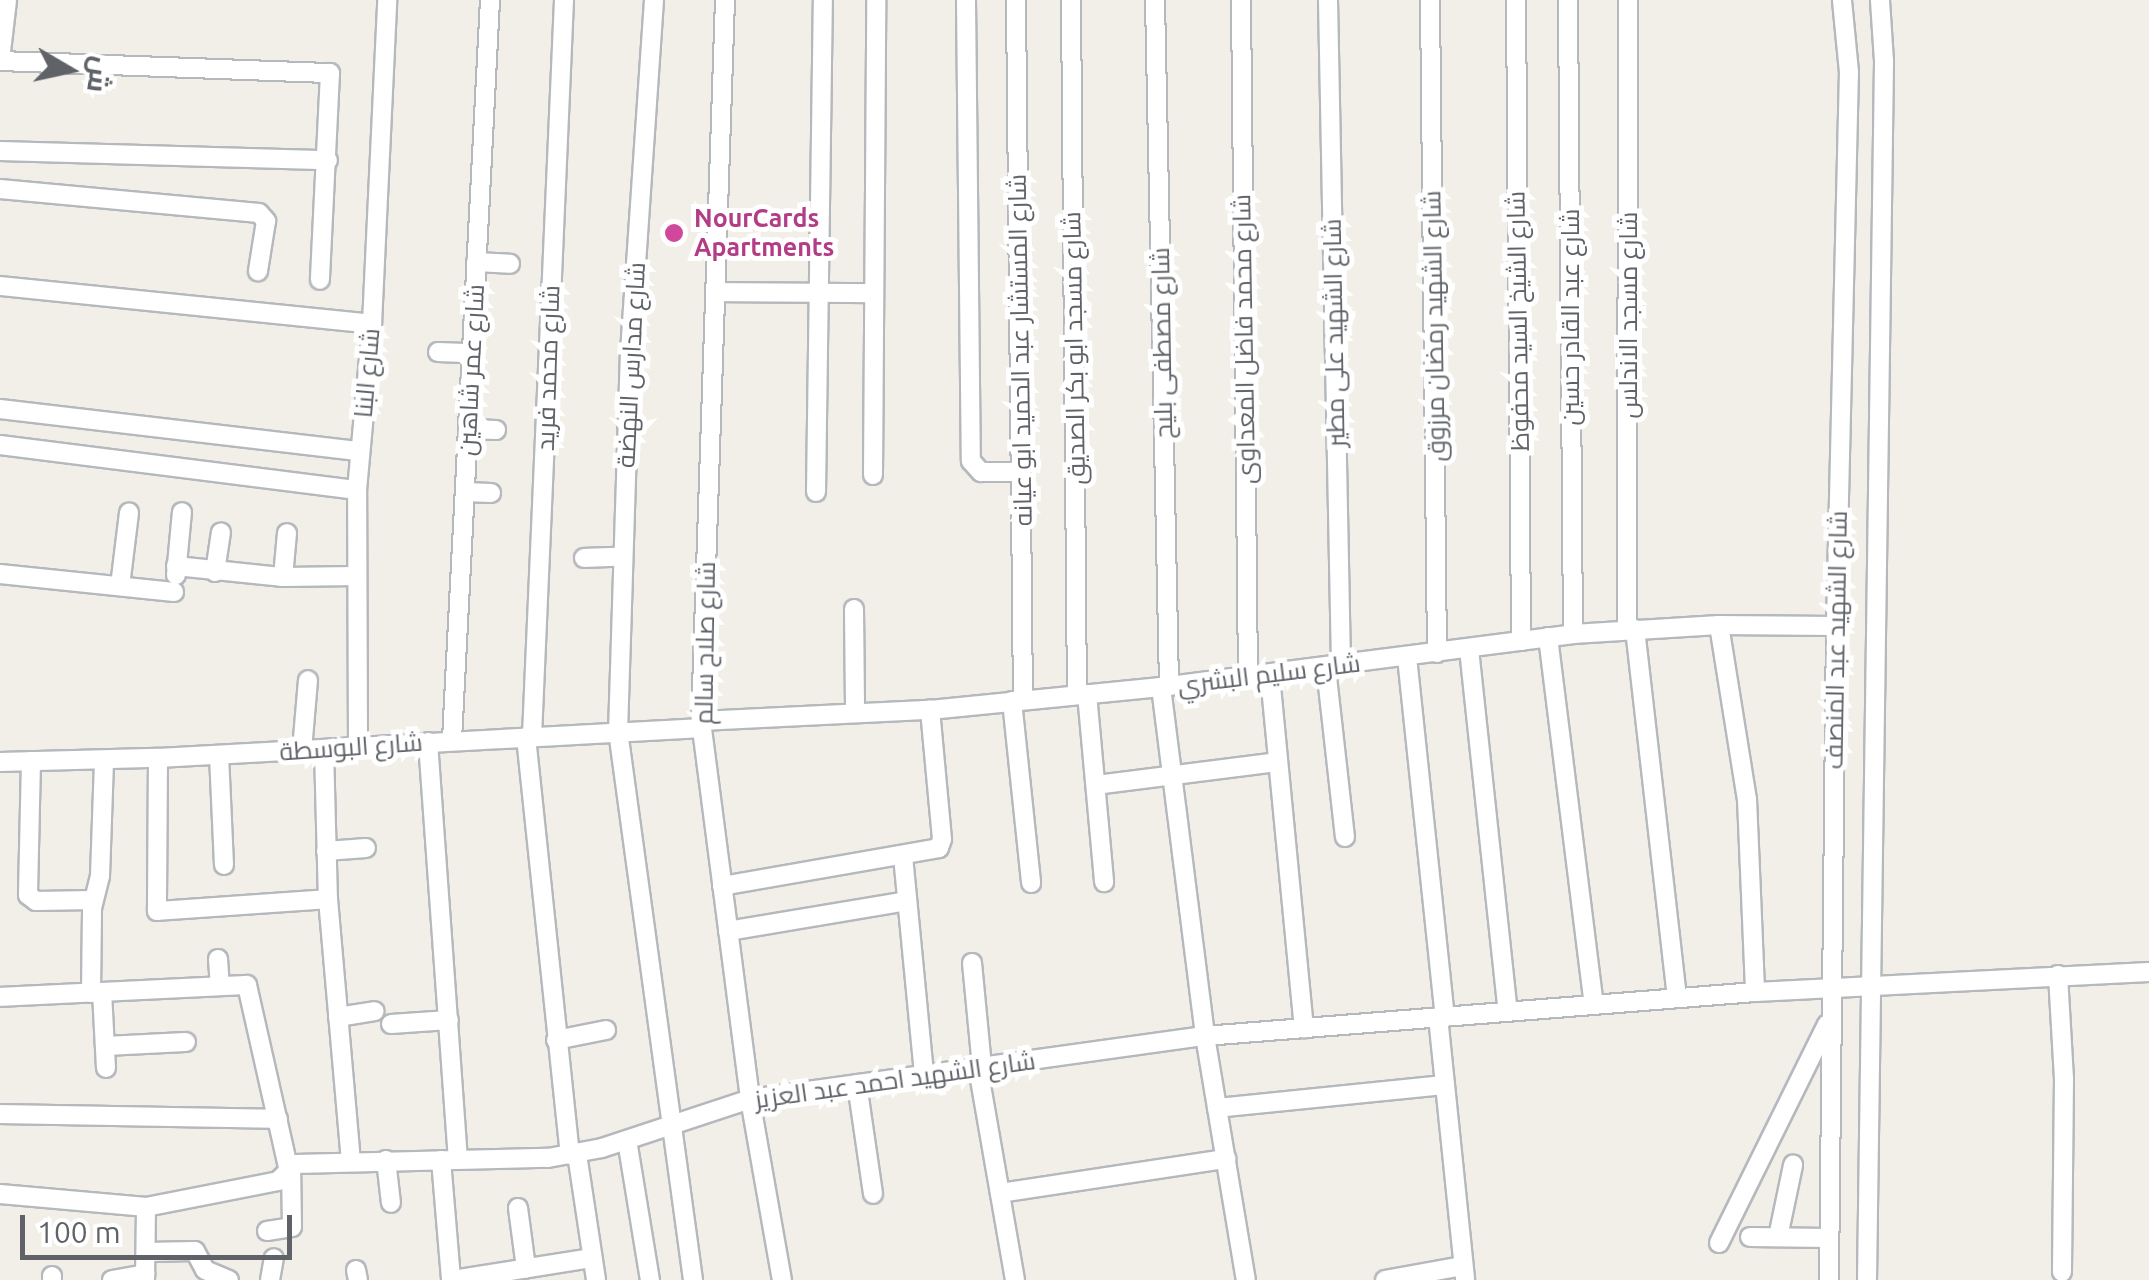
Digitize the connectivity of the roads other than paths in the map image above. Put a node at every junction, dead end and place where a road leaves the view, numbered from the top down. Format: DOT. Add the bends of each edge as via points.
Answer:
graph roads {
  1 [pos="7,0"];
  2 [pos="387,0"];
  3 [pos="490,0"];
  4 [pos="564,0"];
  5 [pos="654,0"];
  6 [pos="724,0"];
  7 [pos="823,0"];
  8 [pos="876,0"];
  9 [pos="966,0"];
  10 [pos="1016,0"];
  11 [pos="1071,0"];
  12 [pos="1155,0"];
  13 [pos="1241,0"];
  14 [pos="1328,0"];
  15 [pos="1430,0"];
  16 [pos="1516,0"];
  17 [pos="1568,0"];
  18 [pos="1628,0"];
  19 [pos="1842,0"];
  20 [pos="1880,0"];
  21 [pos="2,25"];
  22 [pos="0,60"];
  23 [pos="0,151"];
  24 [pos="328,160"];
  25 [pos="0,189"];
  26 [pos="476,262"];
  27 [pos="510,264"];
  28 [pos="258,271"];
  29 [pos="320,280"];
  30 [pos="0,286"];
  31 [pos="715,292"];
  32 [pos="818,293"];
  33 [pos="874,293"];
  34 [pos="372,324"];
  35 [pos="438,352"];
  36 [pos="472,353"];
  37 [pos="0,409"];
  38 [pos="468,429"];
  39 [pos="496,430"];
  40 [pos="0,445"];
  41 [pos="360,451"];
  42 [pos="1021,472"];
  43 [pos="873,475"];
  44 [pos="357,490"];
  45 [pos="464,492"];
  46 [pos="816,492"];
  47 [pos="491,493"];
  48 [pos="182,512"];
  49 [pos="129,513"];
  50 [pos="221,532"];
  51 [pos="287,533"];
  52 [pos="622,557"];
  53 [pos="584,558"];
  54 [pos="176,566"];
  55 [pos="215,572"];
  56 [pos="0,574"];
  57 [pos="283,576"];
  58 [pos="357,576"];
  59 [pos="120,586"];
  60 [pos="854,609"];
  61 [pos="1719,625"];
  62 [pos="1836,626"];
  63 [pos="1631,630"];
  64 [pos="1573,634"];
  65 [pos="1548,637"];
  66 [pos="1521,641"];
  67 [pos="1469,648"];
  68 [pos="1437,652"];
  69 [pos="1407,657"];
  70 [pos="1334,667"];
  71 [pos="1270,676"];
  72 [pos="1248,678"];
  73 [pos="308,680"];
  74 [pos="1165,687"];
  75 [pos="1082,695"];
  76 [pos="1018,701"];
  77 [pos="930,710"];
  78 [pos="855,713"];
  79 [pos="702,724"];
  80 [pos="618,731"];
  81 [pos="529,737"];
  82 [pos="452,740"];
  83 [pos="428,742"];
  84 [pos="358,746"];
  85 [pos="324,749"];
  86 [pos="302,750"];
  87 [pos="219,755"];
  88 [pos="158,758"];
  89 [pos="104,760"];
  90 [pos="0,762"];
  91 [pos="31,762"];
  92 [pos="1278,762"];
  93 [pos="1171,776"];
  94 [pos="1096,785"];
  95 [pos="1344,837"];
  96 [pos="366,848"];
  97 [pos="326,850"];
  98 [pos="903,856"];
  99 [pos="224,865"];
  100 [pos="1104,882"];
  101 [pos="1032,883"];
  102 [pos="722,886"];
  103 [pos="328,899"];
  104 [pos="93,900"];
  105 [pos="907,901"];
  106 [pos="728,930"];
  107 [pos="218,959"];
  108 [pos="972,964"];
  109 [pos="2149,972"];
  110 [pos="2058,974"];
  111 [pos="220,986"];
  112 [pos="1872,986"];
  113 [pos="1831,988"];
  114 [pos="97,992"];
  115 [pos="1755,992"];
  116 [pos="0,998"];
  117 [pos="1677,998"];
  118 [pos="1594,1004"];
  119 [pos="1508,1011"];
  120 [pos="375,1012"];
  121 [pos="1442,1016"];
  122 [pos="338,1017"];
  123 [pos="1830,1017"];
  124 [pos="448,1020"];
  125 [pos="392,1024"];
  126 [pos="1304,1028"];
  127 [pos="606,1030"];
  128 [pos="1204,1036"];
  129 [pos="556,1040"];
  130 [pos="186,1042"];
  131 [pos="105,1046"];
  132 [pos="980,1067"];
  133 [pos="106,1068"];
  134 [pos="924,1074"];
  135 [pos="857,1084"];
  136 [pos="1445,1085"];
  137 [pos="750,1099"];
  138 [pos="1217,1108"];
  139 [pos="0,1114"];
  140 [pos="278,1119"];
  141 [pos="669,1126"];
  142 [pos="627,1140"];
  143 [pos="574,1154"];
  144 [pos="450,1159"];
  145 [pos="1226,1159"];
  146 [pos="386,1160"];
  147 [pos="351,1161"];
  148 [pos="1793,1164"];
  149 [pos="290,1166"];
  150 [pos="0,1194"];
  151 [pos="872,1194"];
  152 [pos="1000,1194"];
  153 [pos="392,1203"];
  154 [pos="146,1207"];
  155 [pos="518,1208"];
  156 [pos="267,1231"];
  157 [pos="1750,1237"];
  158 [pos="1778,1237"];
  159 [pos="1830,1238"];
  160 [pos="1718,1244"];
  161 [pos="146,1252"];
  162 [pos="274,1258"];
  163 [pos="592,1258"];
  164 [pos="526,1268"];
  165 [pos="2062,1272"];
  166 [pos="1464,1273"];
  167 [pos="145,1277"];
  168 [pos="112,1280"];
  169 [pos="229,1280"];
  170 [pos="270,1280"];
  171 [pos="452,1280"];
  172 [pos="596,1280"];
  173 [pos="650,1280"];
  174 [pos="693,1280"];
  175 [pos="782,1280"];
  176 [pos="1015,1280"];
  177 [pos="1246,1280"];
  178 [pos="1384,1280"];
  179 [pos="1829,1280"];
  180 [pos="1867,1280"];
  1 -- 21 [label="street"];
  2 -- 34 [label="street, شارع البنا"];
  3 -- 26 [label="street, شارع عمر شاهين"];
  4 -- 81 [label="street, شارع محمد فريد"];
  5 -- 52 [label="street, شارع مدارس النهضة"];
  6 -- 31 [label="street, شارع صلاح سالم"];
  7 -- 32 [label="street"];
  8 -- 33 [label="street"];
  9 -- 42 [label="street" via="971,461 981,472"];
  10 -- 42 [label="street, شارع المستشار عبد الحميد ابو عيانه"];
  11 -- 75 [label="street, شارع مسجد ابو بكر الصديق"];
  12 -- 74 [label="street, شارع مصطفى بليح"];
  13 -- 72 [label="street, شارع محمد فاضل المعداوى"];
  14 -- 70 [label="street, شارع الشهيد على مطير"];
  15 -- 68 [label="street, شارع الشهيد رمضان مرزوق"];
  16 -- 66 [label="street, شارع الشيخ السيد محفوظ"];
  17 -- 64 [label="street, شارع عبد القادر حسين"];
  18 -- 63 [label="street, شارع مسجد الاندلس"];
  19 -- 62 [label="street, شارع الشهيد عبد المنصف" via="1848,72"];
  20 -- 112 [label="street, شارع الشهيد عبد المنصف"];
  21 -- 22 [label="street"];
  22 -- 24 [label="street" via="324,71 333,79"];
  23 -- 24 [label="street"];
  24 -- 29 [label="street"];
  25 -- 28 [label="street" via="259,212 266,221"];
  26 -- 27 [label="street"];
  26 -- 36 [label="street, شارع عمر شاهين"];
  30 -- 34 [label="street"];
  31 -- 32 [label="street"];
  31 -- 79 [label="street, شارع صلاح سالم"];
  32 -- 33 [label="street"];
  32 -- 46 [label="street"];
  33 -- 43 [label="street"];
  34 -- 41 [label="street, شارع البنا"];
  35 -- 36 [label="street"];
  36 -- 38 [label="street, شارع عمر شاهين"];
  37 -- 41 [label="street"];
  38 -- 39 [label="street"];
  38 -- 45 [label="street, شارع عمر شاهين"];
  40 -- 44 [label="street"];
  41 -- 44 [label="street, شارع البنا"];
  42 -- 76 [label="street, شارع المستشار عبد الحميد ابو عيانه"];
  44 -- 58 [label="street, شارع البنا"];
  45 -- 47 [label="street"];
  45 -- 82 [label="street, شارع عمر شاهين"];
  48 -- 54 [label="street"];
  49 -- 59 [label="street"];
  50 -- 55 [label="street"];
  51 -- 57 [label="street"];
  52 -- 53 [label="street"];
  52 -- 80 [label="street, شارع مدارس النهضة"];
  54 -- 55 [label="street"];
  54 -- 59 [label="street" via="173,596"];
  55 -- 57 [label="street"];
  56 -- 59 [label="street"];
  57 -- 58 [label="street"];
  58 -- 84 [label="street, شارع البنا"];
  60 -- 78 [label="street"];
  61 -- 62 [label="street, شارع سليم البشري"];
  61 -- 63 [label="street, شارع سليم البشري"];
  61 -- 115 [label="street" via="1746,799"];
  62 -- 113 [label="street, شارع الشهيد عبد المنصف"];
  63 -- 64 [label="street, شارع سليم البشري"];
  63 -- 117 [label="street, شارع مسجد الاندلس"];
  64 -- 65 [label="street, شارع سليم البشري"];
  65 -- 66 [label="street, شارع سليم البشري"];
  65 -- 118 [label="street"];
  66 -- 67 [label="street, شارع سليم البشري"];
  67 -- 68 [label="street, شارع سليم البشري"];
  67 -- 119 [label="street"];
  68 -- 69 [label="street, شارع سليم البشري"];
  69 -- 70 [label="street, شارع سليم البشري"];
  69 -- 121 [label="street"];
  70 -- 71 [label="street, شارع سليم البشري"];
  70 -- 95 [label="street, شارع الشهيد على مطير"];
  71 -- 72 [label="street, شارع سليم البشري"];
  71 -- 92 [label="street"];
  72 -- 74 [label="street, شارع سليم البشري"];
  73 -- 86 [label="street"];
  74 -- 75 [label="street, شارع سليم البشري"];
  74 -- 93 [label="street, شارع مصطفى بليح"];
  75 -- 76 [label="street, شارع سليم البشري"];
  75 -- 94 [label="street, شارع مسجد ابو بكر الصديق"];
  76 -- 77 [label="street, شارع سليم البشري"];
  76 -- 101 [label="street, شارع المستشار عبد الحميد ابو عيانه"];
  77 -- 78 [label="street, شارع سليم البشري"];
  77 -- 98 [label="street" via="942,839 936,850"];
  78 -- 79 [label="street, شارع سليم البشري"];
  79 -- 80 [label="street, شارع البوسطة"];
  79 -- 102 [label="street, شارع صلاح سالم"];
  80 -- 81 [label="street, شارع البوسطة"];
  80 -- 141 [label="street, شارع مدارس النهضة"];
  81 -- 82 [label="street, شارع البوسطة"];
  81 -- 129 [label="street, شارع محمد فريد"];
  82 -- 83 [label="street, شارع البوسطة"];
  83 -- 84 [label="street, شارع البوسطة"];
  83 -- 124 [label="street"];
  84 -- 85 [label="street, شارع البوسطة"];
  85 -- 86 [label="street, شارع البوسطة"];
  85 -- 97 [label="street"];
  86 -- 87 [label="street, شارع البوسطة"];
  87 -- 88 [label="street, شارع البوسطة"];
  87 -- 99 [label="street"];
  88 -- 89 [label="street, شارع البوسطة"];
  88 -- 103 [label="street" via="157,911"];
  89 -- 91 [label="street, شارع البوسطة"];
  89 -- 104 [label="street" via="100,876"];
  90 -- 91 [label="street, شارع البوسطة"];
  91 -- 104 [label="street" via="28,895 36,901"];
  92 -- 93 [label="street"];
  92 -- 126 [label="street"];
  93 -- 94 [label="street"];
  93 -- 128 [label="street, شارع مصطفى بليح"];
  94 -- 100 [label="street, شارع مسجد ابو بكر الصديق"];
  96 -- 97 [label="street"];
  97 -- 103 [label="street"];
  98 -- 102 [label="street"];
  98 -- 105 [label="street"];
  102 -- 106 [label="street, شارع صلاح سالم"];
  103 -- 122 [label="street"];
  104 -- 114 [label="street"];
  105 -- 106 [label="street"];
  105 -- 134 [label="street"];
  106 -- 137 [label="street, شارع صلاح سالم"];
  107 -- 111 [label="street"];
  108 -- 132 [label="street"];
  109 -- 110 [label="street, شارع الشهيد احمد عبد العزيز"];
  110 -- 112 [label="street, شارع الشهيد احمد عبد العزيز"];
  110 -- 165 [label="street"];
  111 -- 114 [label="street"];
  111 -- 140 [label="street" via="251,988"];
  112 -- 113 [label="street, شارع الشهيد احمد عبد العزيز"];
  112 -- 180 [label="street, شارع الشهيد عبد المنصف"];
  113 -- 115 [label="street, شارع الشهيد احمد عبد العزيز"];
  113 -- 123 [label="street, شارع الشهيد عبد المنصف"];
  114 -- 116 [label="street"];
  114 -- 131 [label="street"];
  115 -- 117 [label="street, شارع الشهيد احمد عبد العزيز"];
  117 -- 118 [label="street, شارع الشهيد احمد عبد العزيز"];
  118 -- 119 [label="street, شارع الشهيد احمد عبد العزيز"];
  119 -- 121 [label="street, شارع الشهيد احمد عبد العزيز"];
  120 -- 122 [label="street"];
  121 -- 126 [label="street, شارع الشهيد احمد عبد العزيز"];
  121 -- 136 [label="street"];
  122 -- 147 [label="street"];
  123 -- 159 [label="street, شارع الشهيد عبد المنصف"];
  123 -- 160 [label="street"];
  124 -- 125 [label="street"];
  124 -- 144 [label="street"];
  126 -- 128 [label="street, شارع الشهيد احمد عبد العزيز"];
  127 -- 129 [label="street"];
  128 -- 132 [label="street, شارع الشهيد احمد عبد العزيز"];
  128 -- 138 [label="street, شارع مصطفى بليح"];
  129 -- 143 [label="street, شارع محمد فريد"];
  130 -- 131 [label="street"];
  131 -- 133 [label="street"];
  132 -- 134 [label="street, شارع الشهيد احمد عبد العزيز"];
  132 -- 152 [label="street"];
  134 -- 135 [label="street, شارع الشهيد احمد عبد العزيز"];
  135 -- 137 [label="street, شارع الشهيد احمد عبد العزيز"];
  135 -- 151 [label="street"];
  136 -- 138 [label="street"];
  136 -- 166 [label="street"];
  137 -- 141 [label="street, شارع الشهيد احمد عبد العزيز"];
  137 -- 175 [label="street, شارع صلاح سالم"];
  138 -- 145 [label="street, شارع مصطفى بليح"];
  139 -- 140 [label="street"];
  140 -- 149 [label="street"];
  141 -- 142 [label="street, شارع الشهيد احمد عبد العزيز"];
  141 -- 174 [label="street, شارع مدارس النهضة"];
  142 -- 143 [label="street, شارع الشهيد احمد عبد العزيز"];
  142 -- 173 [label="street"];
  143 -- 144 [label="street, شارع الشهيد احمد عبد العزيز"];
  143 -- 163 [label="street, شارع محمد فريد"];
  144 -- 146 [label="street, شارع الشهيد احمد عبد العزيز"];
  144 -- 171 [label="street"];
  145 -- 152 [label="street"];
  145 -- 177 [label="street, شارع مصطفى بليح"];
  146 -- 147 [label="street, شارع الشهيد احمد عبد العزيز"];
  146 -- 153 [label="street"];
  147 -- 149 [label="street, شارع الشهيد احمد عبد العزيز"];
  148 -- 158 [label="street"];
  149 -- 154 [label="street, شارع الشهيد احمد عبد العزيز" via="278,1181"];
  149 -- 156 [label="street" via="292,1227"];
  150 -- 154 [label="street, شارع الشهيد احمد عبد العزيز"];
  152 -- 176 [label="street"];
  154 -- 161 [label="street"];
  155 -- 164 [label="street"];
  157 -- 158 [label="street"];
  158 -- 159 [label="street"];
  159 -- 179 [label="street, شارع الشهيد عبد المنصف"];
  161 -- 167 [label="street"];
  161 -- 169 [label="street" via="196,1250 204,1270"];
  162 -- 170 [label="street"];
  163 -- 164 [label="street"];
  163 -- 172 [label="street, شارع محمد فريد"];
  164 -- 171 [label="street"];
  166 -- 178 [label="street"];
  167 -- 168 [label="street"];
}
